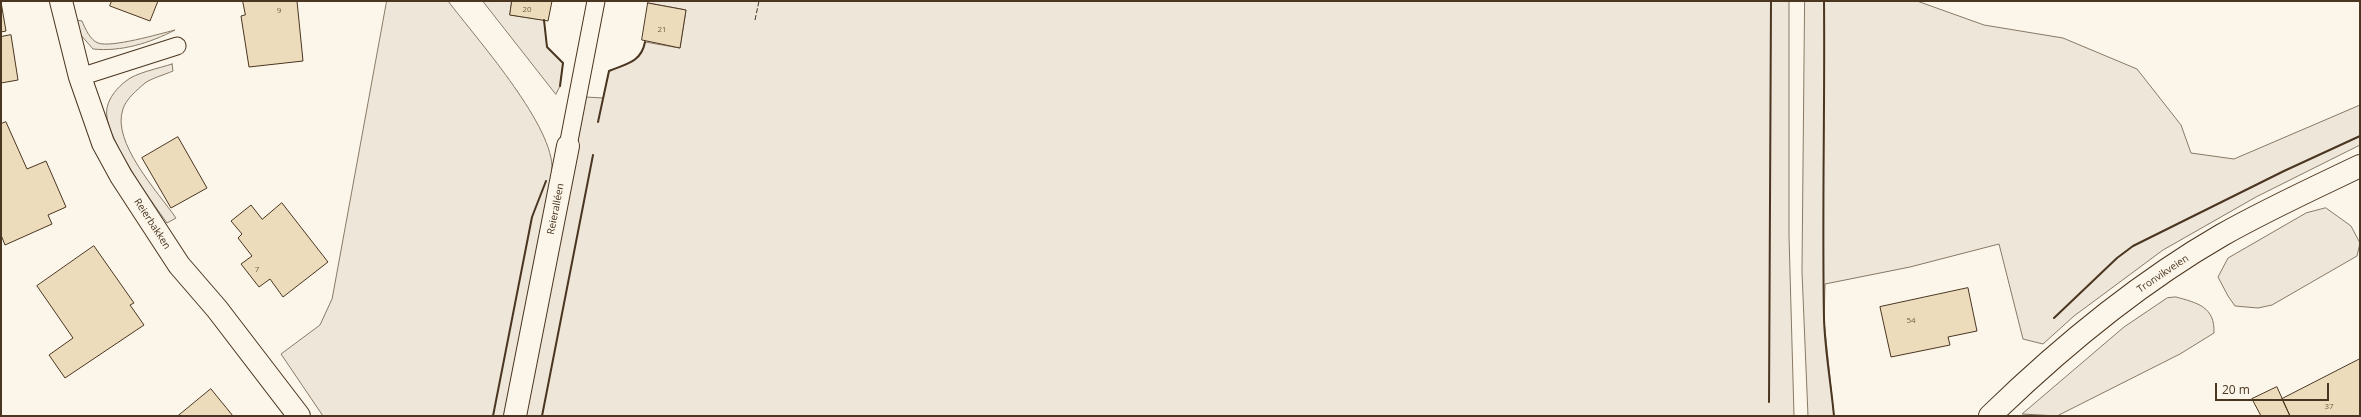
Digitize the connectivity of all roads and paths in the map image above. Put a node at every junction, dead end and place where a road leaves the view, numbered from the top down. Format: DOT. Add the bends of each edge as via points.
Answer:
graph roads {
  1 [pos="61,1"];
  2 [pos="596,1"];
  3 [pos="177,46"];
  4 [pos="80,77"];
  5 [pos="568,146"];
  6 [pos="2360,166"];
  7 [pos="299,416"];
  8 [pos="515,416"];
  9 [pos="1990,416"];
  1 -- 4 [label="street, Reierbakken"];
  2 -- 5 [label="lane, Reieralléen"];
  3 -- 4 [label="lane"];
  4 -- 7 [label="street, Reierbakken" via="103,143 121,176 179,265 217,308"];
  5 -- 8 [label="street, Reieralléen"];
  6 -- 9 [label="street, Tronvikveien" via="2222,235 2163,273 2045,364"];
}
